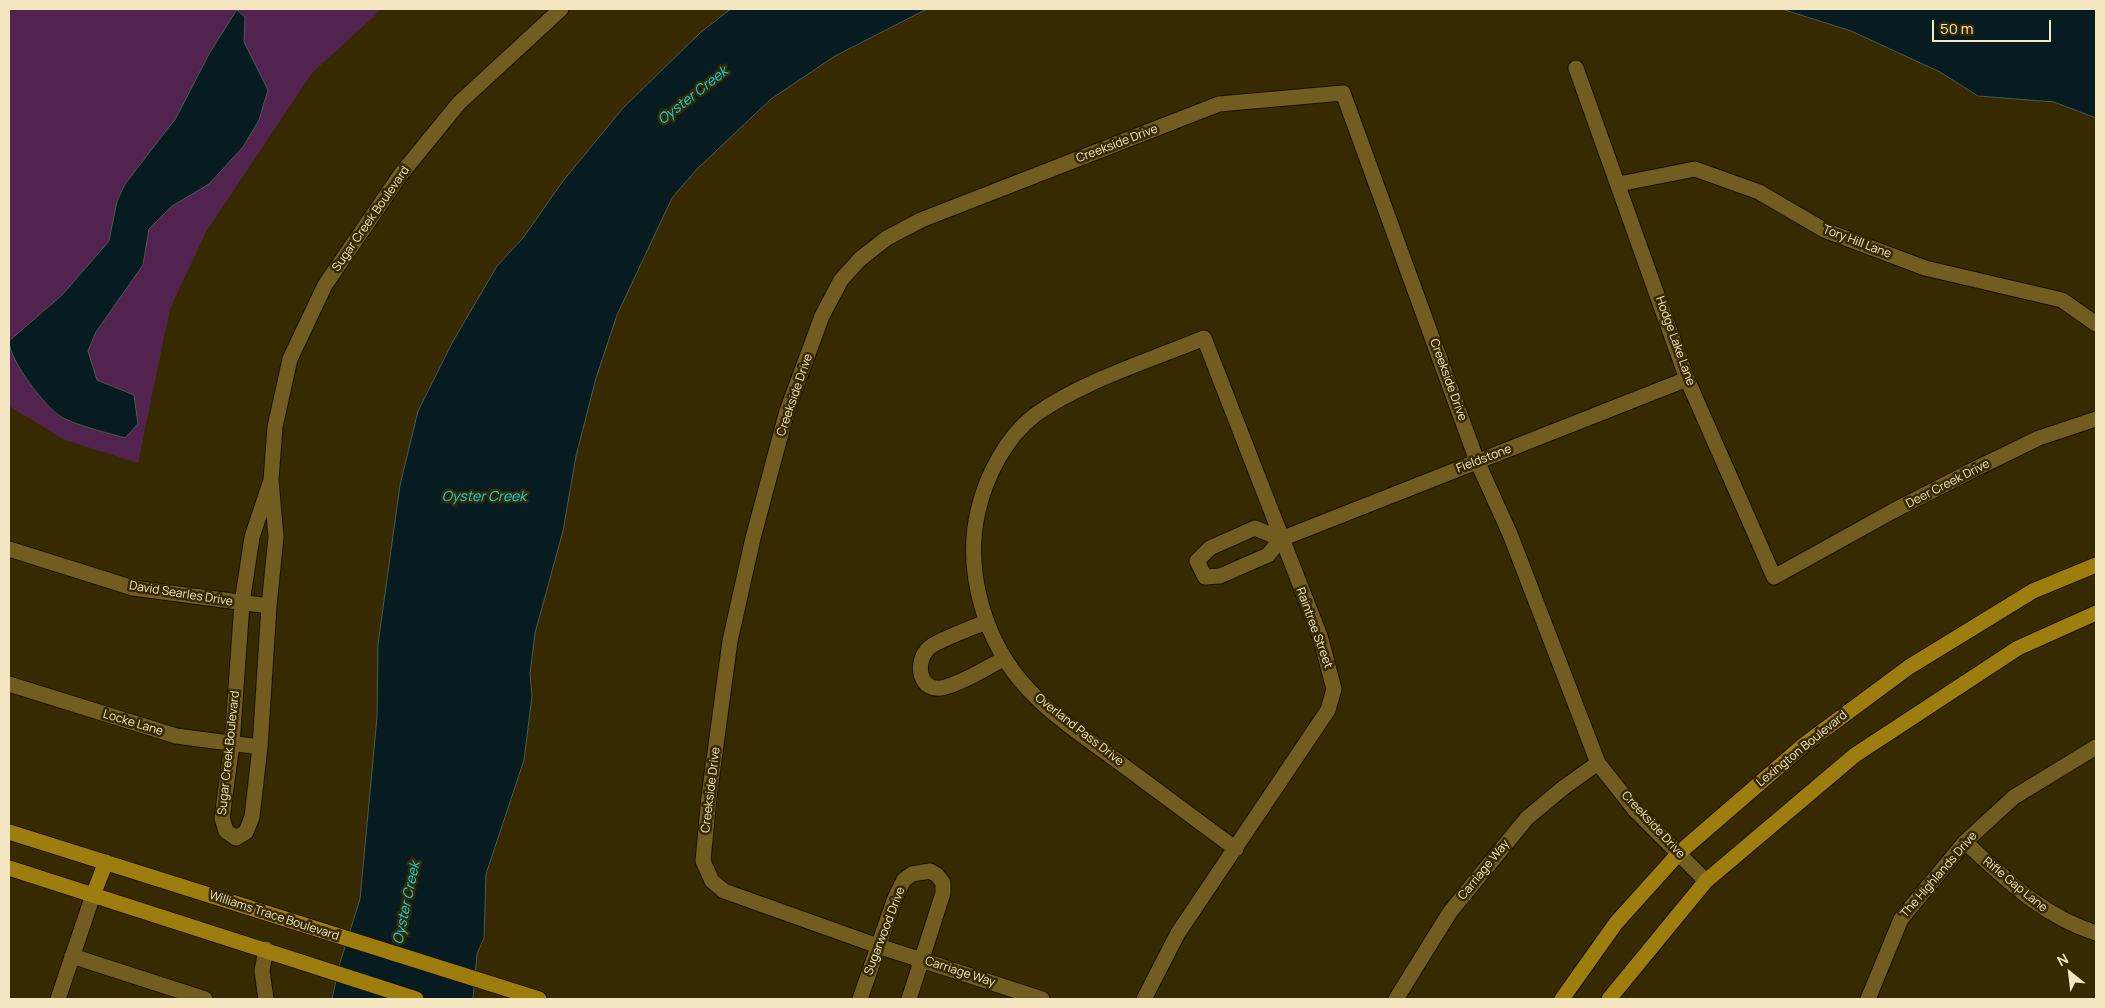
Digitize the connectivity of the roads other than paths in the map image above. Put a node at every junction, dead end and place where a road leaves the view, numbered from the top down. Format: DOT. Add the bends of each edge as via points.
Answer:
graph roads {
  1 [pos="561,9"];
  2 [pos="1576,68"];
  3 [pos="1619,184"];
  4 [pos="2096,324"];
  5 [pos="1204,338"];
  6 [pos="1687,379"];
  7 [pos="2096,419"];
  8 [pos="1477,461"];
  9 [pos="271,480"];
  10 [pos="1281,539"];
  11 [pos="9,548"];
  12 [pos="1804,560"];
  13 [pos="2096,564"];
  14 [pos="242,603"];
  15 [pos="269,606"];
  16 [pos="2096,613"];
  17 [pos="986,622"];
  18 [pos="1004,659"];
  19 [pos="9,684"];
  20 [pos="232,744"];
  21 [pos="2096,746"];
  22 [pos="260,748"];
  23 [pos="1598,763"];
  24 [pos="9,832"];
  25 [pos="1965,842"];
  26 [pos="1236,849"];
  27 [pos="1679,853"];
  28 [pos="106,862"];
  29 [pos="9,868"];
  30 [pos="1706,881"];
  31 [pos="92,895"];
  32 [pos="2096,933"];
  33 [pos="878,946"];
  34 [pos="266,949"];
  35 [pos="72,956"];
  36 [pos="923,960"];
  37 [pos="58,999"];
  38 [pos="205,999"];
  39 [pos="266,999"];
  40 [pos="416,999"];
  41 [pos="539,999"];
  42 [pos="860,999"];
  43 [pos="909,999"];
  44 [pos="1042,999"];
  45 [pos="1144,999"];
  46 [pos="1396,999"];
  47 [pos="1562,999"];
  48 [pos="1609,999"];
  49 [pos="1868,999"];
  1 -- 9 [label="street, Sugar Creek Boulevard" via="459,103 401,174 325,285 290,359 275,427"];
  2 -- 3 [label="street, Hodge Lake Lane"];
  3 -- 4 [label="street, Tory Hill Lane" via="1695,169 1759,192 1824,230 1925,268 2062,300"];
  3 -- 6 [label="street, Hodge Lake Lane"];
  5 -- 10 [label="street, Raintree Street"];
  5 -- 17 [label="street, Overland Pass Drive" via="1063,396 1033,416 1003,453 983,490 974,528 977,582"];
  6 -- 8 [label="street, Fieldstone"];
  6 -- 12 [label="street, Hodge Lake Lane" via="1774,577"];
  7 -- 12 [label="street, Deer Creek Drive" via="2039,438"];
  8 -- 10 [label="street, Fieldstone"];
  8 -- 23 [label="street, Creekside Drive" via="1510,534"];
  8 -- 33 [label="street, Creekside Drive" via="1343,93 1219,104 921,220 888,238 860,259 841,280 822,316 788,411 753,538 730,641 703,861 712,881 724,891"];
  9 -- 14 [label="street, Sugar Creek Boulevard" via="252,537"];
  9 -- 15 [label="street, Sugar Creek Boulevard" via="276,537"];
  10 -- 10 [label="street, Fieldstone" via="1256,528 1210,548 1197,561 1205,577 1220,576 1268,555"];
  10 -- 26 [label="street, Raintree Street" via="1320,636 1334,689 1328,710"];
  11 -- 14 [label="street, David Searles Drive" via="133,588"];
  13 -- 27 [label="main road, Lexington Boulevard" via="2033,591 1909,667 1805,744"];
  14 -- 15 [label="street, David Searles Drive"];
  14 -- 20 [label="street, Sugar Creek Boulevard"];
  15 -- 22 [label="street, Sugar Creek Boulevard"];
  16 -- 30 [label="main road" via="2018,648 1855,755"];
  17 -- 18 [label="street, Overland Pass Drive"];
  17 -- 18 [label="street" via="930,648 921,660 919,672 924,682 933,688 944,688"];
  18 -- 26 [label="street, Overland Pass Drive" via="1028,690 1058,716"];
  19 -- 20 [label="street, Locke Lane" via="176,736"];
  20 -- 22 [label="street, Locke Lane"];
  20 -- 22 [label="street, Sugar Creek Boulevard" via="222,818 226,831 236,838 246,832 252,818"];
  21 -- 25 [label="street, The Highlands Drive" via="2014,797"];
  23 -- 27 [label="street, Creekside Drive" via="1635,810"];
  23 -- 46 [label="street, Carriage Way" via="1527,818 1450,912"];
  24 -- 28 [label="main road, Williams Trace Boulevard"];
  25 -- 32 [label="street, Rifle Gap Lane" via="2046,911 2071,925"];
  25 -- 49 [label="street, The Highlands Drive" via="1901,919"];
  26 -- 45 [label="street, Raintree Street" via="1178,932"];
  27 -- 30 [label="street, Creekside Drive"];
  27 -- 47 [label="main road, Lexington Boulevard" via="1616,923"];
  28 -- 31 [label="main road"];
  28 -- 41 [label="main road, Williams Trace Boulevard"];
  29 -- 31 [label="main road"];
  30 -- 48 [label="main road"];
  31 -- 34 [label="main road"];
  31 -- 35 [label="street"];
  33 -- 36 [label="street, Carriage Way"];
  33 -- 36 [label="street, Sugarwood Drive" via="904,880 912,874 930,871 943,883 943,893"];
  33 -- 42 [label="street, Sugarwood Drive"];
  34 -- 39 [label="street" via="262,972"];
  34 -- 40 [label="main road"];
  35 -- 37 [label="street"];
  35 -- 38 [label="street"];
  36 -- 43 [label="street, Sugarwood Drive"];
  36 -- 44 [label="street, Carriage Way"];
}
